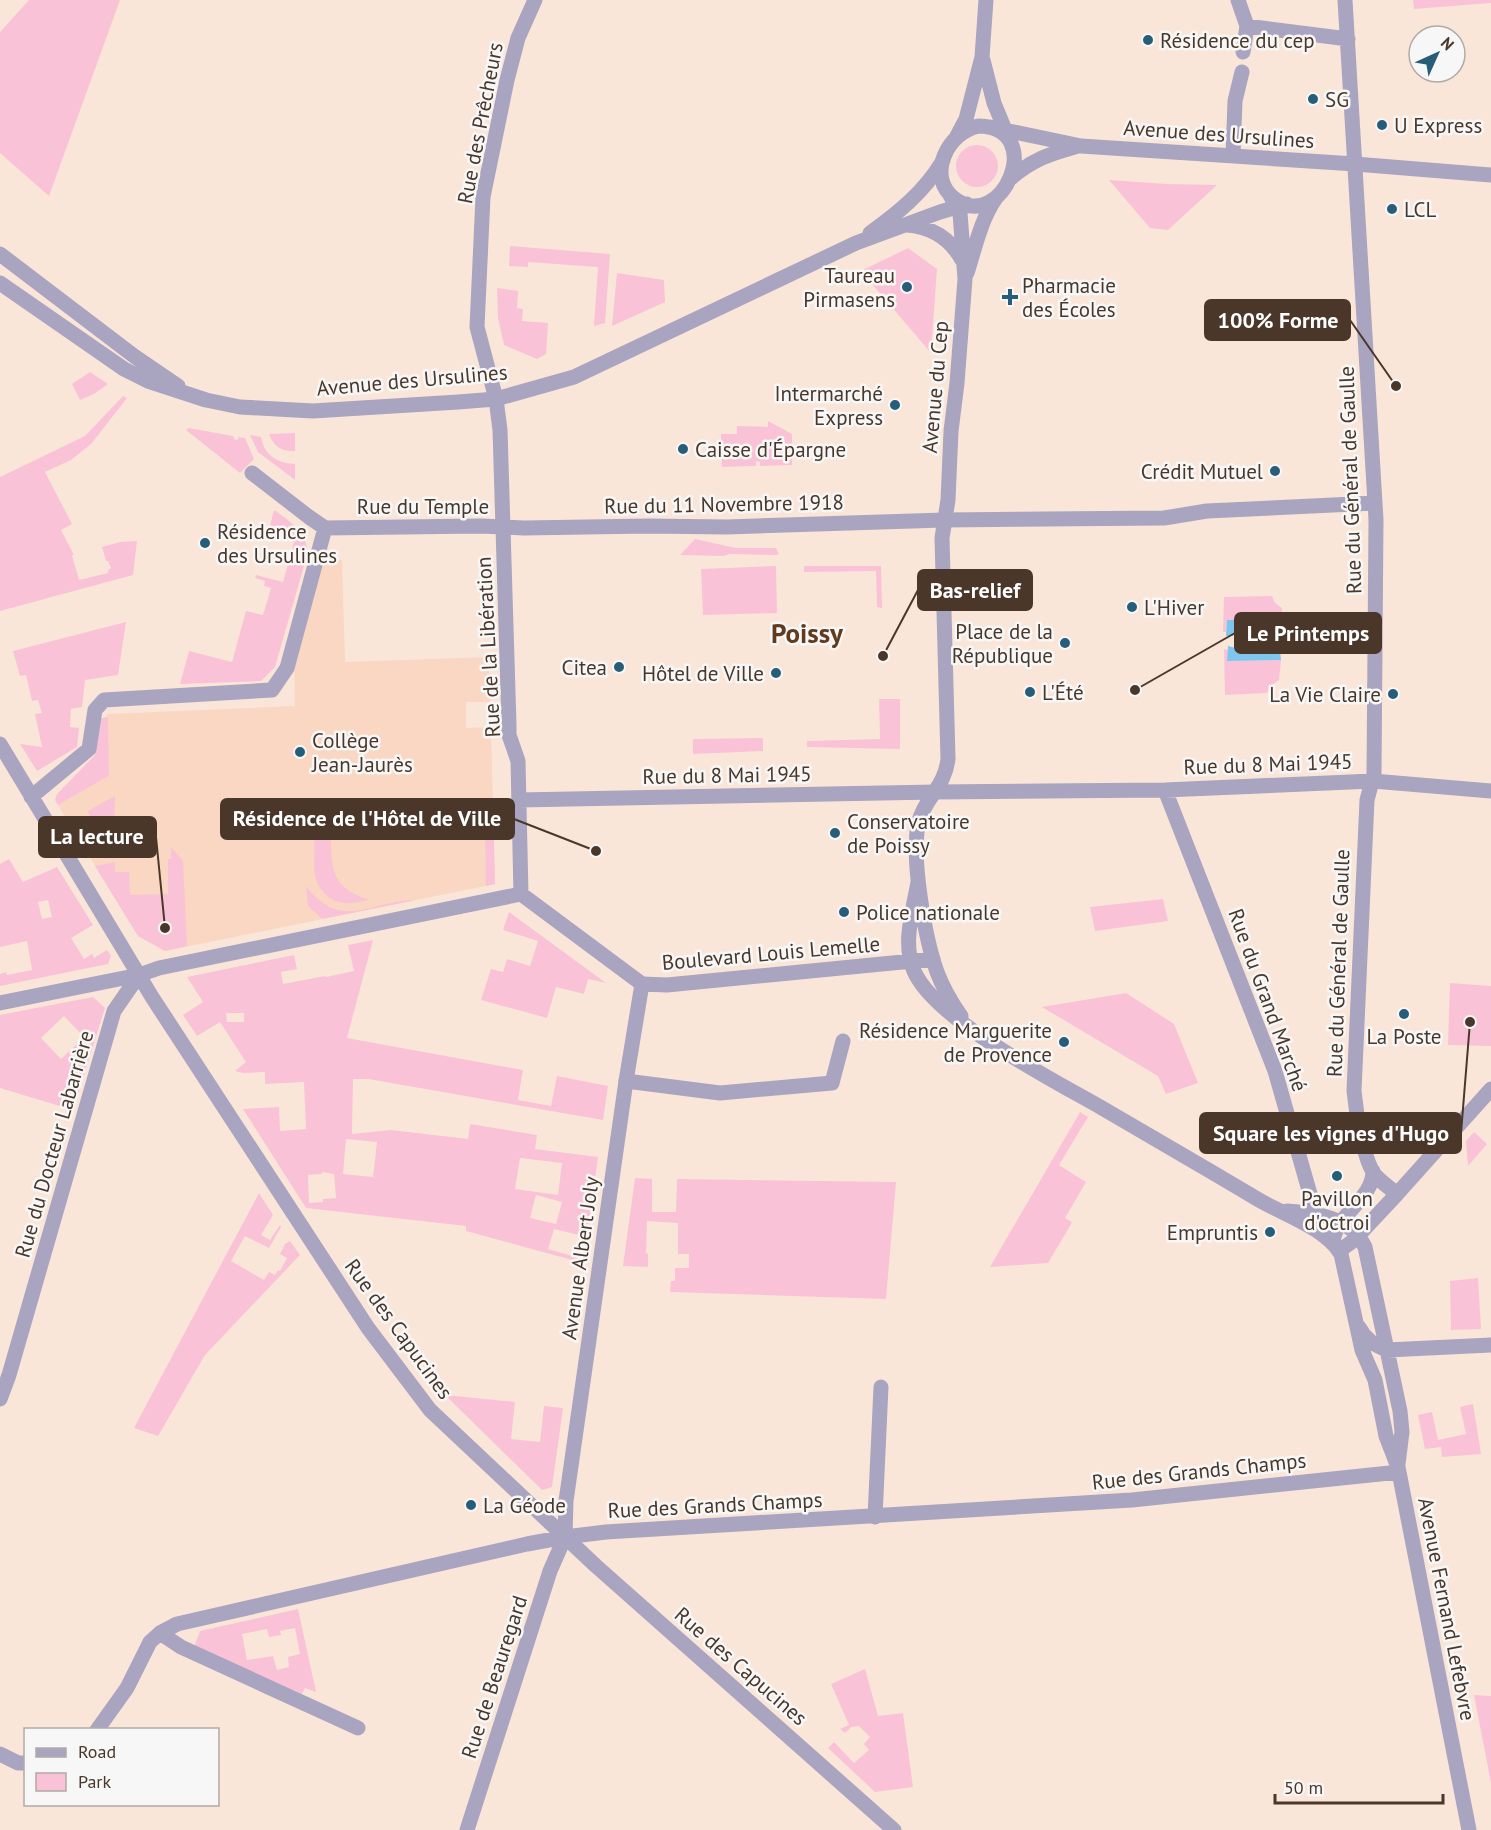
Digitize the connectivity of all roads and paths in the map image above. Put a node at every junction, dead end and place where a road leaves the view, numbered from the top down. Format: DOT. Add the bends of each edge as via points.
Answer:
graph roads {
  1 [pos="535,0"];
  2 [pos="986,0"];
  3 [pos="1238,0"];
  4 [pos="1345,0"];
  5 [pos="1247,27"];
  6 [pos="1348,39"];
  7 [pos="1243,52"];
  8 [pos="982,57"];
  9 [pos="1242,72"];
  10 [pos="990,127"];
  11 [pos="1005,130"];
  12 [pos="955,138"];
  13 [pos="1012,145"];
  14 [pos="1081,146"];
  15 [pos="1233,156"];
  16 [pos="942,162"];
  17 [pos="1355,164"];
  18 [pos="1491,175"];
  19 [pos="1009,180"];
  20 [pos="998,196"];
  21 [pos="958,202"];
  22 [pos="907,225"];
  23 [pos="856,243"];
  24 [pos="0,254"];
  25 [pos="963,260"];
  26 [pos="965,279"];
  27 [pos="0,282"];
  28 [pos="193,396"];
  29 [pos="496,399"];
  30 [pos="252,473"];
  31 [pos="1375,503"];
  32 [pos="944,520"];
  33 [pos="504,527"];
  34 [pos="325,528"];
  35 [pos="0,744"];
  36 [pos="1372,781"];
  37 [pos="1166,790"];
  38 [pos="1491,790"];
  39 [pos="935,792"];
  40 [pos="31,797"];
  41 [pos="519,800"];
  42 [pos="918,882"];
  43 [pos="521,894"];
  44 [pos="933,959"];
  45 [pos="910,961"];
  46 [pos="139,975"];
  47 [pos="642,984"];
  48 [pos="0,1004"];
  49 [pos="970,1028"];
  50 [pos="843,1041"];
  51 [pos="626,1081"];
  52 [pos="1491,1089"];
  53 [pos="1373,1171"];
  54 [pos="1397,1194"];
  55 [pos="1314,1222"];
  56 [pos="1341,1222"];
  57 [pos="1358,1235"];
  58 [pos="1336,1247"];
  59 [pos="1356,1322"];
  60 [pos="1491,1345"];
  61 [pos="1387,1350"];
  62 [pos="1375,1380"];
  63 [pos="881,1387"];
  64 [pos="0,1400"];
  65 [pos="1398,1469"];
  66 [pos="874,1517"];
  67 [pos="565,1537"];
  68 [pos="160,1633"];
  69 [pos="98,1728"];
  70 [pos="358,1728"];
  71 [pos="0,1754"];
  72 [pos="24,1763"];
  73 [pos="467,1830"];
  74 [pos="894,1830"];
  75 [pos="1469,1830"];
  1 -- 29 [label="street, Rue des Prêcheurs" via="518,38 483,197 477,327"];
  2 -- 8 [label="street"];
  3 -- 5 [label="street"];
  4 -- 6 [label="street, Rue du Général de Gaulle"];
  5 -- 6 [label="street"];
  5 -- 7 [label="street"];
  6 -- 17 [label="street, Rue du Général de Gaulle"];
  8 -- 11 [label="street" via="993,103"];
  8 -- 12 [label="street" via="966,119"];
  9 -- 15 [label="street" via="1235,101"];
  10 -- 11 [label="street, Avenue des Ursulines"];
  10 -- 12 [label="street" via="971,128"];
  10 -- 13 [label="street"];
  11 -- 13 [label="street"];
  11 -- 14 [label="street, Avenue des Ursulines"];
  12 -- 16 [label="street"];
  13 -- 19 [label="street" via="1015,163"];
  14 -- 15 [label="street, Avenue des Ursulines"];
  14 -- 19 [label="street, Avenue des Ursulines" via="1041,157"];
  15 -- 17 [label="street, Avenue des Ursulines"];
  16 -- 21 [label="street" via="942,183"];
  16 -- 23 [label="street, Avenue des Ursulines" via="911,201"];
  17 -- 18 [label="street, Avenue des Ursulines"];
  17 -- 31 [label="street, Rue du Général de Gaulle"];
  19 -- 20 [label="street"];
  20 -- 21 [label="street" via="974,206"];
  20 -- 26 [label="street, Avenue du Cep" via="985,220"];
  21 -- 22 [label="street, Avenue des Ursulines"];
  21 -- 25 [label="street, Avenue du Cep"];
  22 -- 23 [label="street, Avenue des Ursulines"];
  22 -- 25 [label="street" via="945,238"];
  23 -- 29 [label="street, Avenue des Ursulines" via="574,376"];
  24 -- 28 [label="street, Avenue des Ursulines"];
  25 -- 26 [label="street, Avenue du Cep"];
  26 -- 32 [label="street, Avenue du Cep"];
  27 -- 28 [label="street, Avenue des Ursulines" via="124,369"];
  28 -- 29 [label="street, Avenue des Ursulines" via="240,407 313,411"];
  29 -- 33 [label="street, Rue de la Libération"];
  30 -- 34 [label="street"];
  31 -- 32 [label="street" via="1207,511 1164,518"];
  31 -- 36 [label="street, Rue du Général de Gaulle"];
  32 -- 33 [label="street, Rue du 11 Novembre 1918" via="727,527"];
  32 -- 39 [label="street" via="948,759 945,776"];
  33 -- 34 [label="street, Rue du Temple"];
  33 -- 41 [label="street, Rue de la Libération" via="508,725 518,761"];
  34 -- 40 [label="street" via="287,668 272,690 105,700 95,710 89,749"];
  35 -- 40 [label="street, Rue des Capucines"];
  36 -- 37 [label="street, Rue du 8 Mai 1945"];
  36 -- 38 [label="street, Rue du 8 Mai 1945"];
  36 -- 53 [label="street, Rue du Général de Gaulle" via="1366,800 1354,1091 1360,1130"];
  37 -- 39 [label="street"];
  37 -- 55 [label="street, Rue du Grand Marché" via="1275,1071"];
  39 -- 41 [label="street, Rue du 8 Mai 1945"];
  39 -- 42 [label="street" via="918,825"];
  40 -- 46 [label="street, Rue des Capucines"];
  41 -- 43 [label="street, Rue de la Libération"];
  42 -- 44 [label="street"];
  42 -- 45 [label="street" via="908,938"];
  43 -- 46 [label="street"];
  43 -- 47 [label="street, Boulevard Louis Lemelle"];
  44 -- 45 [label="street, Boulevard Louis Lemelle"];
  44 -- 49 [label="street, Boulevard Louis Lemelle" via="945,991"];
  45 -- 47 [label="street, Boulevard Louis Lemelle" via="668,985"];
  45 -- 49 [label="street, Boulevard Louis Lemelle" via="931,996"];
  46 -- 48 [label="street"];
  46 -- 64 [label="street, Rue du Docteur Labarrière" via="114,1011"];
  46 -- 67 [label="street, Rue des Capucines" via="368,1328 430,1410"];
  47 -- 51 [label="street, Avenue Albert Joly"];
  49 -- 55 [label="street, Boulevard Louis Lemelle" via="1277,1211"];
  50 -- 51 [label="street" via="832,1083 720,1093"];
  51 -- 67 [label="street, Avenue Albert Joly" via="566,1501"];
  52 -- 54 [label="street"];
  53 -- 54 [label="street, Rue du Général de Gaulle"];
  53 -- 56 [label="street" via="1368,1189"];
  54 -- 57 [label="street"];
  55 -- 56 [label="street, Boulevard Louis Lemelle"];
  55 -- 58 [label="street, Boulevard Louis Lemelle"];
  56 -- 57 [label="street, Boulevard Louis Lemelle"];
  56 -- 58 [label="street" via="1334,1233"];
  57 -- 58 [label="street"];
  57 -- 61 [label="street, Avenue Fernand Lefebvre" via="1365,1246"];
  58 -- 59 [label="street, Avenue Fernand Lefebvre" via="1343,1260"];
  59 -- 61 [label="street" via="1367,1339"];
  59 -- 62 [label="street, Avenue Fernand Lefebvre" via="1362,1350"];
  60 -- 61 [label="street"];
  61 -- 62 [label="street" via="1377,1364"];
  61 -- 65 [label="street, Avenue Fernand Lefebvre" via="1401,1420"];
  62 -- 65 [label="street, Avenue Fernand Lefebvre" via="1386,1436"];
  63 -- 66 [label="street"];
  65 -- 66 [label="street, Rue des Grands Champs" via="1132,1500"];
  65 -- 75 [label="street, Avenue Fernand Lefebvre"];
  66 -- 67 [label="street, Rue des Grands Champs"];
  67 -- 68 [label="street, Rue des Grands Champs" via="177,1624"];
  67 -- 73 [label="street, Rue de Beauregard" via="550,1570"];
  67 -- 74 [label="street, Rue des Capucines"];
  68 -- 69 [label="street" via="150,1642 127,1688"];
  68 -- 70 [label="street" via="181,1647"];
  71 -- 72 [label="street"];
}
